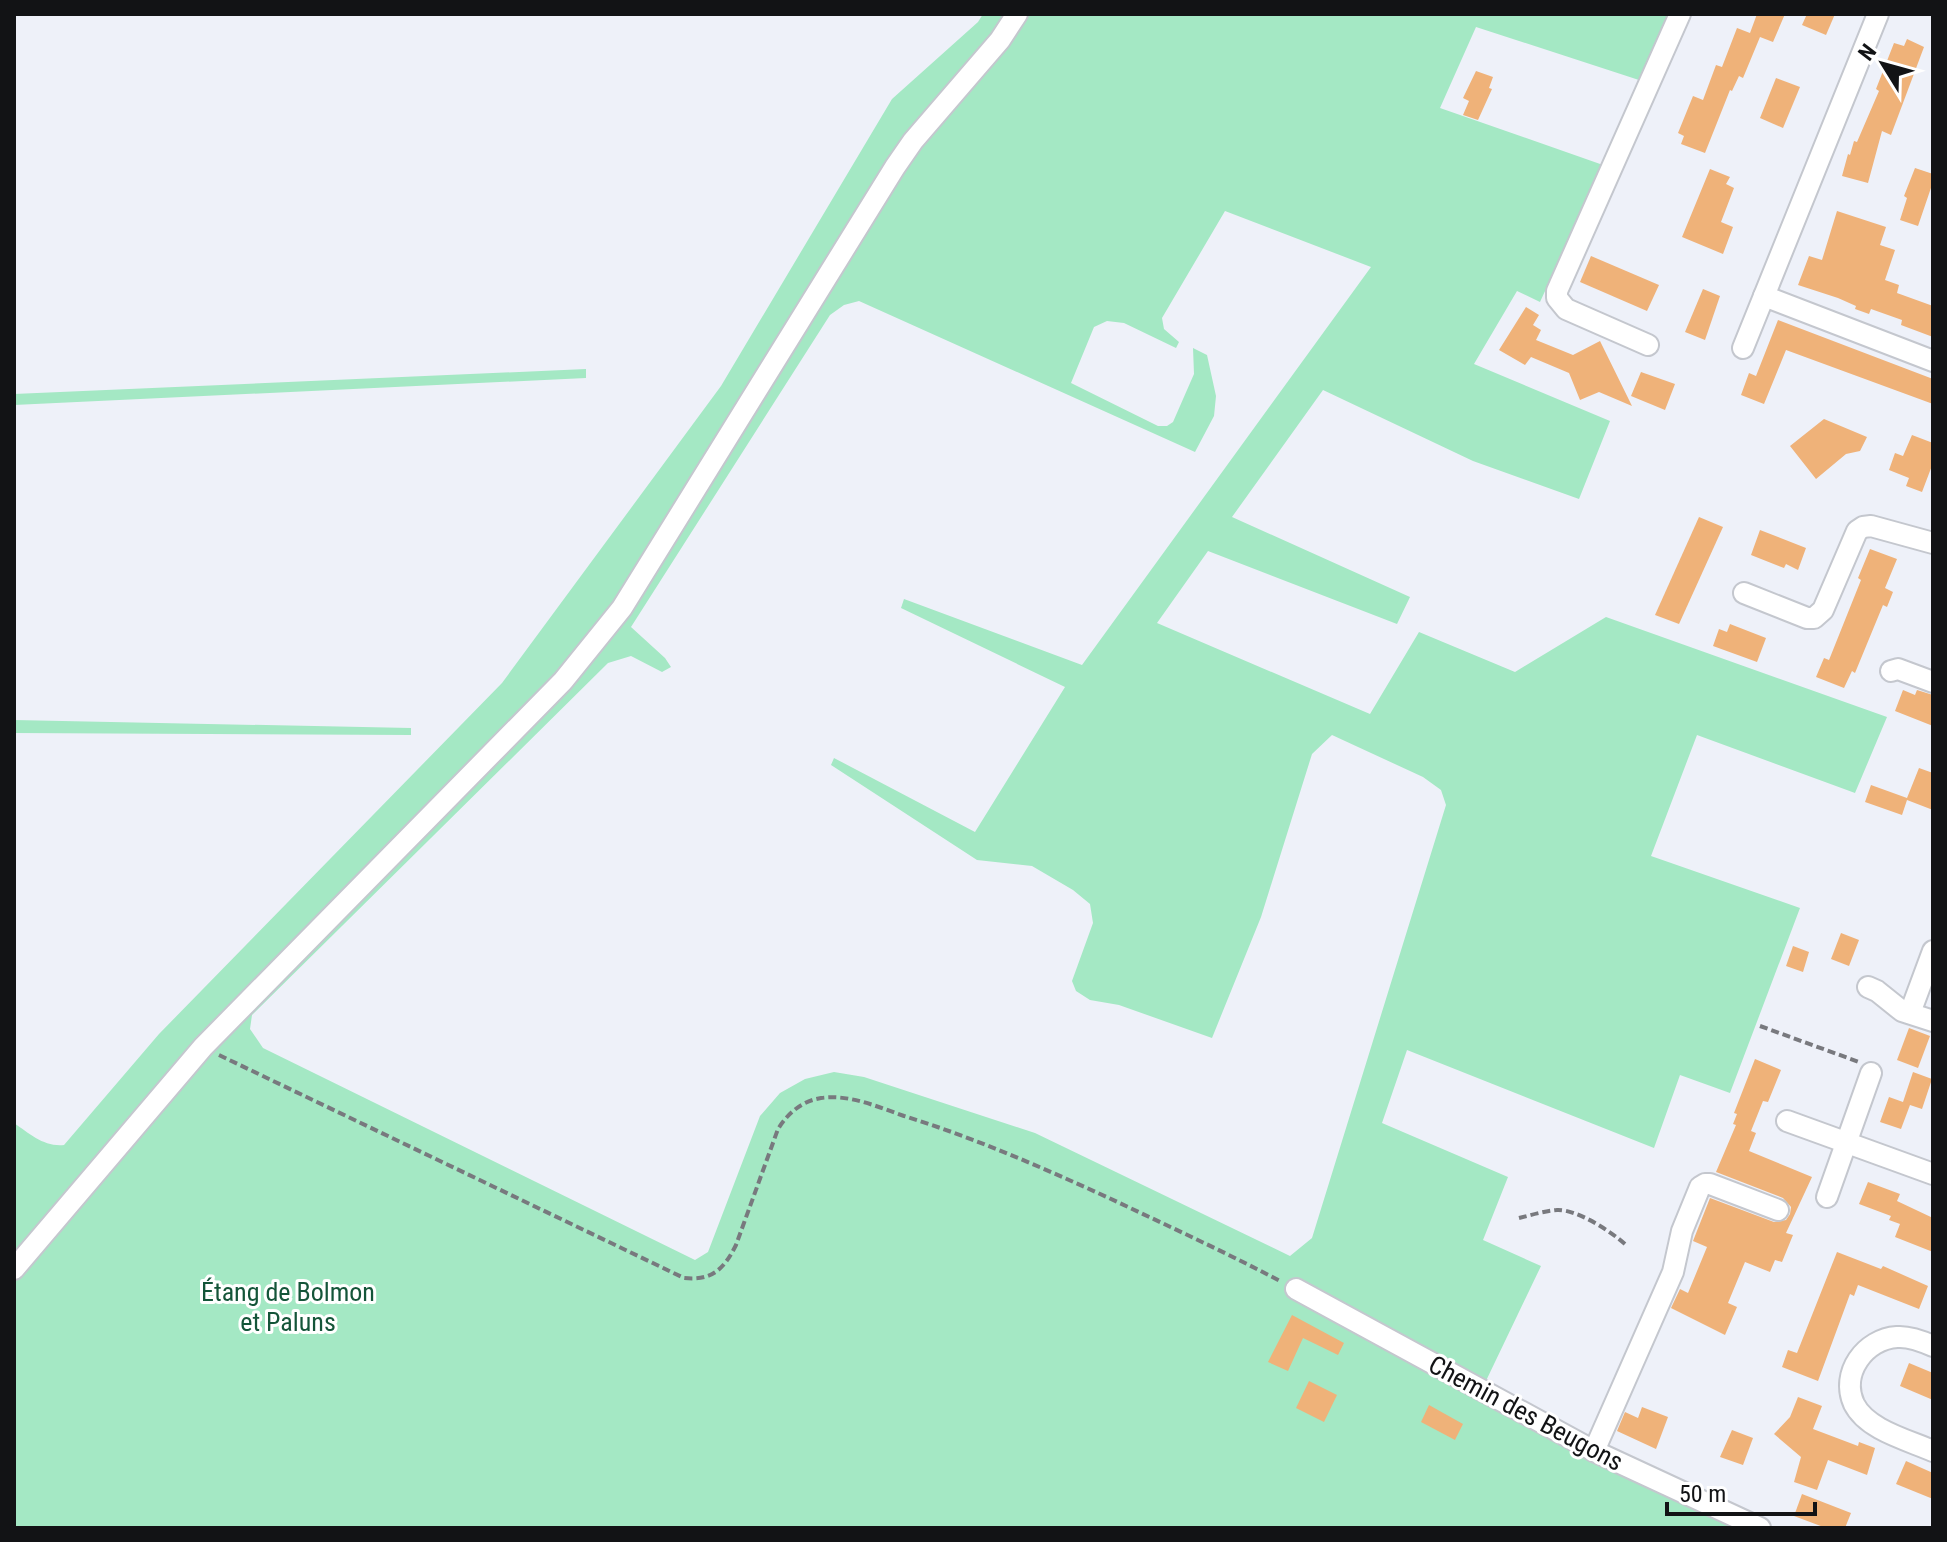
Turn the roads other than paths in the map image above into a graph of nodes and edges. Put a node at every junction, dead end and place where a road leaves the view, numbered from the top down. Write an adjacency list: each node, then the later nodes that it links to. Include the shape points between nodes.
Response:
1 (1017, 14): 22 (street, via 895,167 603,634 203,1047)
2 (1680, 14): 5 (street, via 1557,291 1566,309)
3 (1878, 14): 4 (street)
4 (1764, 296): 6 (street); 7 (street)
5 (1648, 345)
6 (1743, 348)
7 (1933, 361)
8 (1933, 543): 9 (street, via 1863,527 1823,610 1814,618)
9 (1744, 593)
10 (1895, 667): 11 (street)
11 (1933, 682)
12 (1933, 951): 14 (street)
13 (1868, 987): 14 (street)
14 (1910, 1013): 15 (street)
15 (1933, 1021)
16 (1871, 1073): 18 (street)
17 (1787, 1121): 18 (street)
18 (1847, 1143): 19 (street); 20 (street)
19 (1933, 1174)
20 (1827, 1197)
21 (1778, 1210): 25 (street, via 1710,1184 1700,1187 1673,1272)
22 (14, 1269)
23 (1296, 1289): 25 (street, Chemin des Beugons)
24 (1933, 1346): 26 (street, via 1886,1338 1861,1355 1849,1379 1855,1404 1868,1419)
25 (1594, 1451): 27 (street, Chemin des Beugons)
26 (1933, 1451)
27 (1760, 1528)

